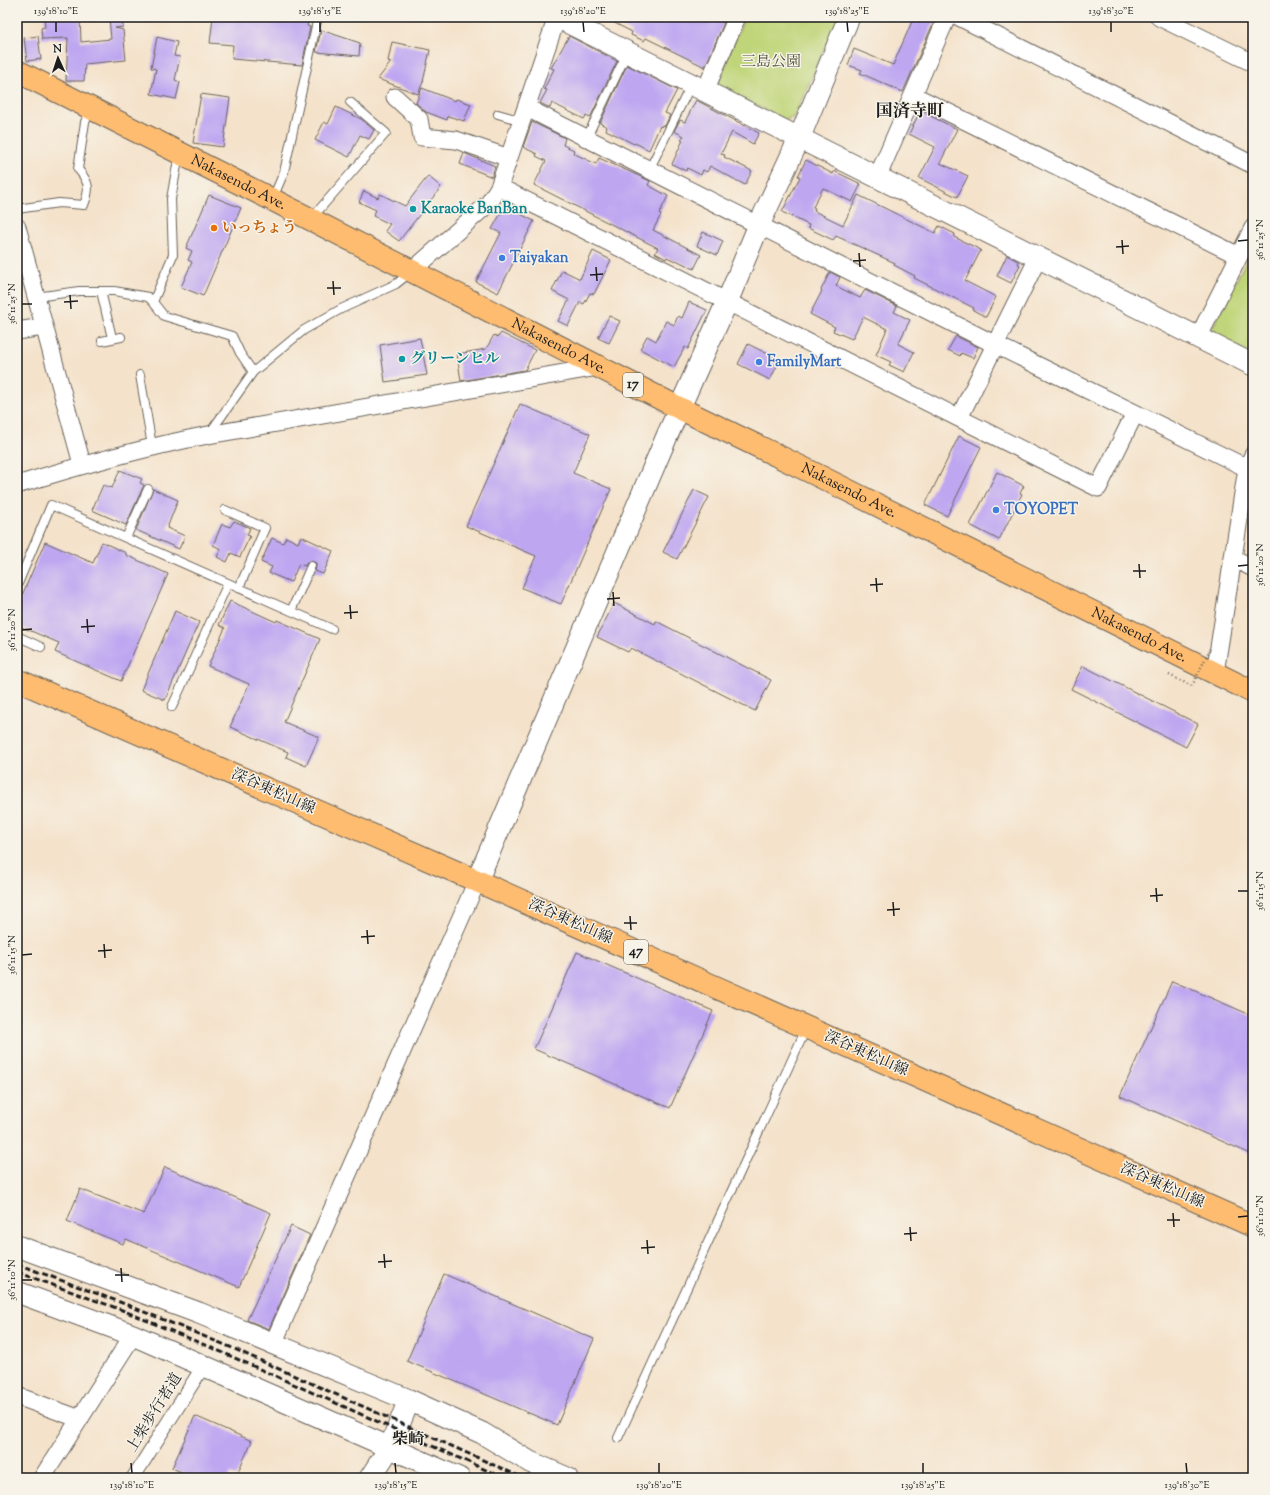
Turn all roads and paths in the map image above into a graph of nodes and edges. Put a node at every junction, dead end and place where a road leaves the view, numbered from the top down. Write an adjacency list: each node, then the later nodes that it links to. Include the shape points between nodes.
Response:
1 (318, 17): 26 (lane, via 284,172)
2 (557, 17): 8 (street); 17 (street)
3 (848, 17): 19 (street)
4 (947, 17): 12 (street)
5 (959, 17): 22 (street)
6 (1159, 17): 9 (street)
7 (733, 18): 11 (street)
8 (627, 53): 11 (street); 18 (lane)
9 (1253, 63)
10 (17, 71): 15 (main road, Nakasendo Ave. / 17)
11 (698, 88): 19 (street); 23 (lane)
12 (913, 95): 24 (street); 32 (street)
13 (395, 97): 21 (street, via 419,118 422,137 456,140)
14 (350, 102): 28 (lane, via 386,133)
15 (91, 109): 20 (main road, Nakasendo Ave. / 17); 27 (lane, via 85,122 78,169 86,178 88,193 84,205 59,204)
16 (498, 114): 17 (lane)
17 (524, 115): 18 (street); 21 (street)
18 (586, 139): 23 (street)
19 (798, 139): 24 (street); 29 (street)
20 (179, 154): 26 (main road, Nakasendo Ave. / 17); 37 (lane, via 171,199 173,255)
21 (509, 158): 25 (street)
22 (1253, 165)
23 (649, 170): 29 (street)
24 (878, 178): 33 (street)
25 (499, 187): 34 (street, via 489,203); 38 (street)
26 (273, 200): 28 (main road, Nakasendo Ave. / 17)
27 (17, 209)
28 (311, 220): 34 (main road, Nakasendo Ave. / 17)
29 (759, 225): 38 (street); 45 (street)
30 (17, 227): 36 (street)
31 (1251, 235): 32 (street)
32 (1239, 256): 43 (street)
33 (1038, 258): 43 (street); 45 (street)
34 (412, 271): 47 (main road, Nakasendo Ave. / 17); 48 (lane, via 396,284 341,309 304,330)
35 (101, 291): 36 (lane, via 79,291); 37 (lane, via 114,290 148,297); 42 (lane)
36 (36, 297): 39 (street)
37 (153, 302): 48 (lane, via 164,316 232,336)
38 (727, 302): 50 (street); 52 (street)
39 (43, 326): 40 (street); 55 (street)
40 (17, 331)
41 (121, 336): 42 (lane)
42 (112, 338): 44 (lane)
43 (1198, 338): 46 (street)
44 (102, 341)
45 (996, 344): 51 (street); 52 (street)
46 (1253, 365)
47 (598, 367): 50 (main road, Nakasendo Ave. / 17); 53 (street)
48 (252, 372): 53 (lane)
49 (140, 375): 54 (lane)
50 (679, 408): 72 (main road, Nakasendo Ave. / 17); 77 (street)
51 (1135, 413): 52 (street, via 1098,488); 56 (street)
52 (959, 418)
53 (208, 435): 54 (street)
54 (152, 446): 55 (street)
55 (82, 464): 57 (street)
56 (1251, 465): 61 (street)
57 (17, 485)
58 (148, 489): 60 (lane)
59 (225, 510): 66 (lane, via 265,528)
60 (126, 538): 64 (lane); 65 (lane, via 51,505)
61 (1233, 558): 63 (street); 72 (street)
62 (311, 566): 67 (lane)
63 (1253, 568)
64 (228, 583): 66 (lane); 76 (lane)
65 (17, 586)
66 (239, 588): 67 (lane)
67 (292, 611): 68 (lane)
68 (332, 629)
69 (17, 636): 70 (lane)
70 (41, 647)
71 (1211, 647): 73 (path, bridge, via 1192,686)
72 (1215, 673): 75 (main road, Nakasendo Ave. / 17)
73 (1169, 675)
74 (17, 680): 77 (main road, 深谷東松山線 / 47)
75 (1253, 692)
76 (172, 707)
77 (477, 881): 78 (main road, 深谷東松山線 / 47); 83 (street)
78 (807, 1028): 79 (main road, 深谷東松山線 / 47); 88 (lane)
79 (1253, 1226)
80 (17, 1246): 83 (street, via 199,1313)
81 (17, 1292): 82 (street)
82 (133, 1335): 84 (street); 87 (street)
83 (273, 1344): 86 (street)
84 (204, 1365): 89 (street); 91 (street, 上柴歩行者道)
85 (17, 1396): 87 (street)
86 (409, 1400): 89 (street); 94 (street, via 482,1433 530,1462)
87 (80, 1419): 90 (street)
88 (618, 1438)
89 (390, 1447): 92 (street); 93 (street)
90 (42, 1478)
91 (133, 1478)
92 (370, 1478)
93 (459, 1478)
94 (567, 1478)

